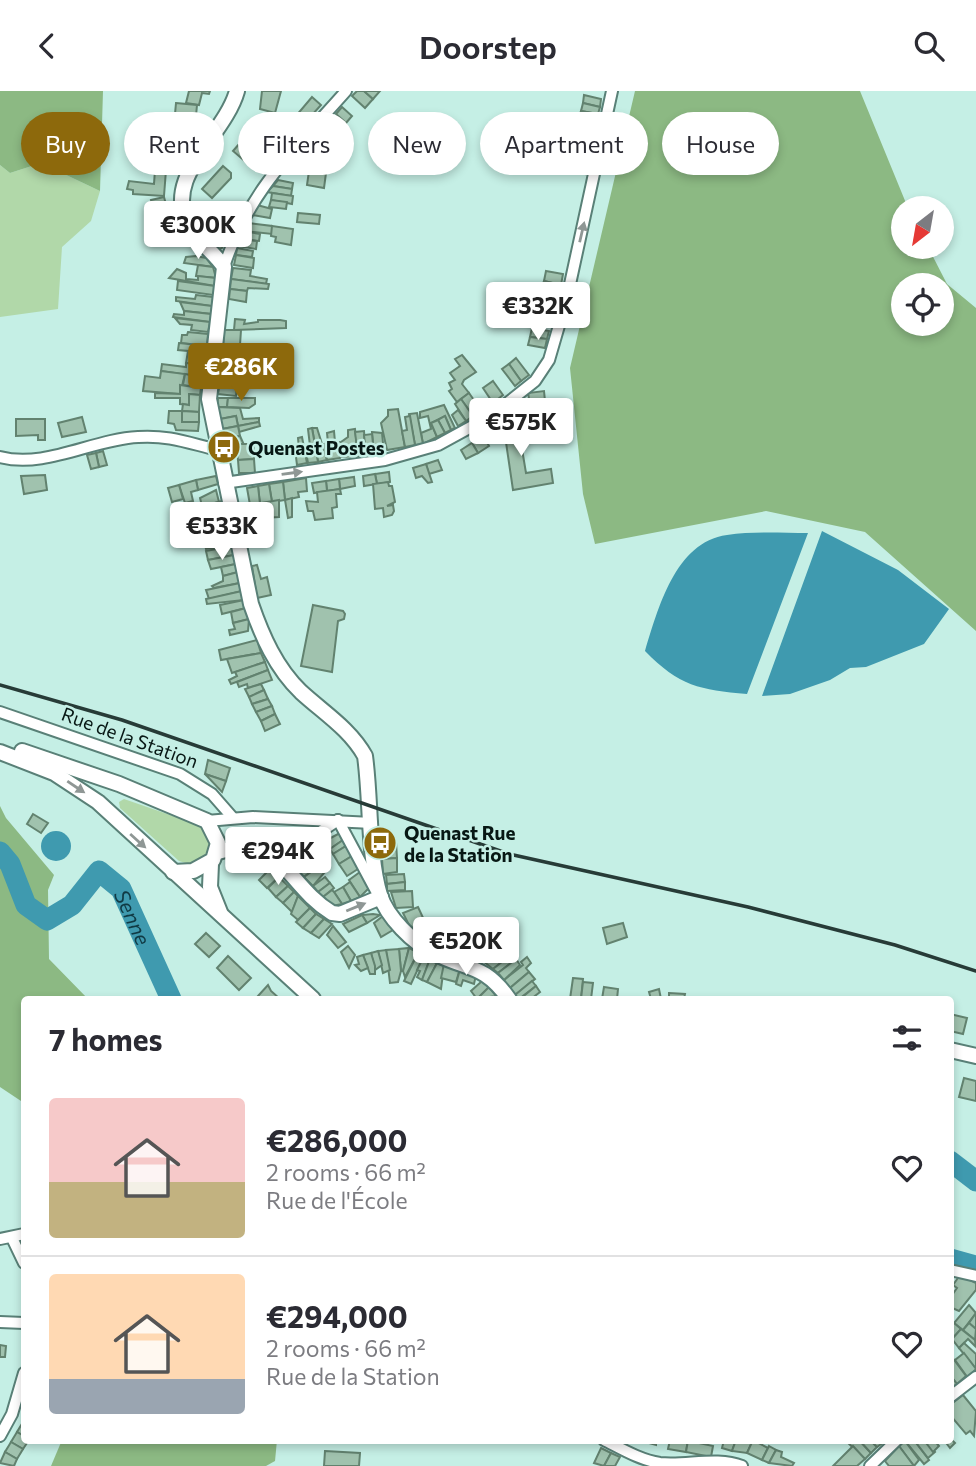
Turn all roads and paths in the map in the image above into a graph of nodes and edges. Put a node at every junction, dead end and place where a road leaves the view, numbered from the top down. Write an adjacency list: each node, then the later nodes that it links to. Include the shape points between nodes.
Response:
1 (237, 91): 4 (street, via 220,128 187,173 181,205 189,226)
2 (346, 91): 4 (street, via 254,198)
3 (612, 91): 7 (street, one-way to 3, via 385,460 438,445 491,417 535,381 549,361 567,298)
4 (224, 267): 5 (street, via 209,389)
5 (218, 450): 6 (street, via 181,438 137,437 26,459); 7 (street)
6 (0, 457)
7 (225, 483): 16 (street, via 259,628 285,674 356,739 365,756)
8 (0, 712): 13 (street, Rue de la Station, via 180,774 212,794)
9 (0, 745): 11 (street)
10 (0, 752): 12 (street, one-way to 12, via 54,773)
11 (131, 790): 12 (street, via 111,793); 15 (street)
12 (103, 810): 19 (street, one-way to 19)
13 (233, 818): 14 (street); 15 (street)
14 (338, 820): 16 (street); 18 (street); 20 (street)
15 (207, 821): 17 (street, via 216,834)
16 (372, 823): 20 (street)
17 (214, 858): 18 (street, via 253,846); 19 (street, via 193,871); 21 (street, via 210,887)
18 (277, 861): 20 (street, one-way to 20, via 332,913)
19 (173, 872): 21 (street)
20 (381, 897): 23 (street, via 419,943 433,953 480,969)
21 (222, 916): 22 (street)
22 (310, 996)
23 (506, 996)
24 (954, 1051): 25 (street)
25 (976, 1056)
26 (21, 1235): 27 (street)
27 (12, 1238): 28 (street); 29 (street)
28 (0, 1239)
29 (21, 1257)
30 (954, 1271): 31 (street)
31 (976, 1276)
32 (0, 1322): 33 (street)
33 (21, 1323)
34 (976, 1377): 36 (street)
35 (21, 1383): 37 (street)
36 (954, 1394)
37 (0, 1436)
38 (612, 1444): 40 (street, via 660,1463)
39 (893, 1444): 41 (street)
40 (742, 1466)
41 (870, 1466)

